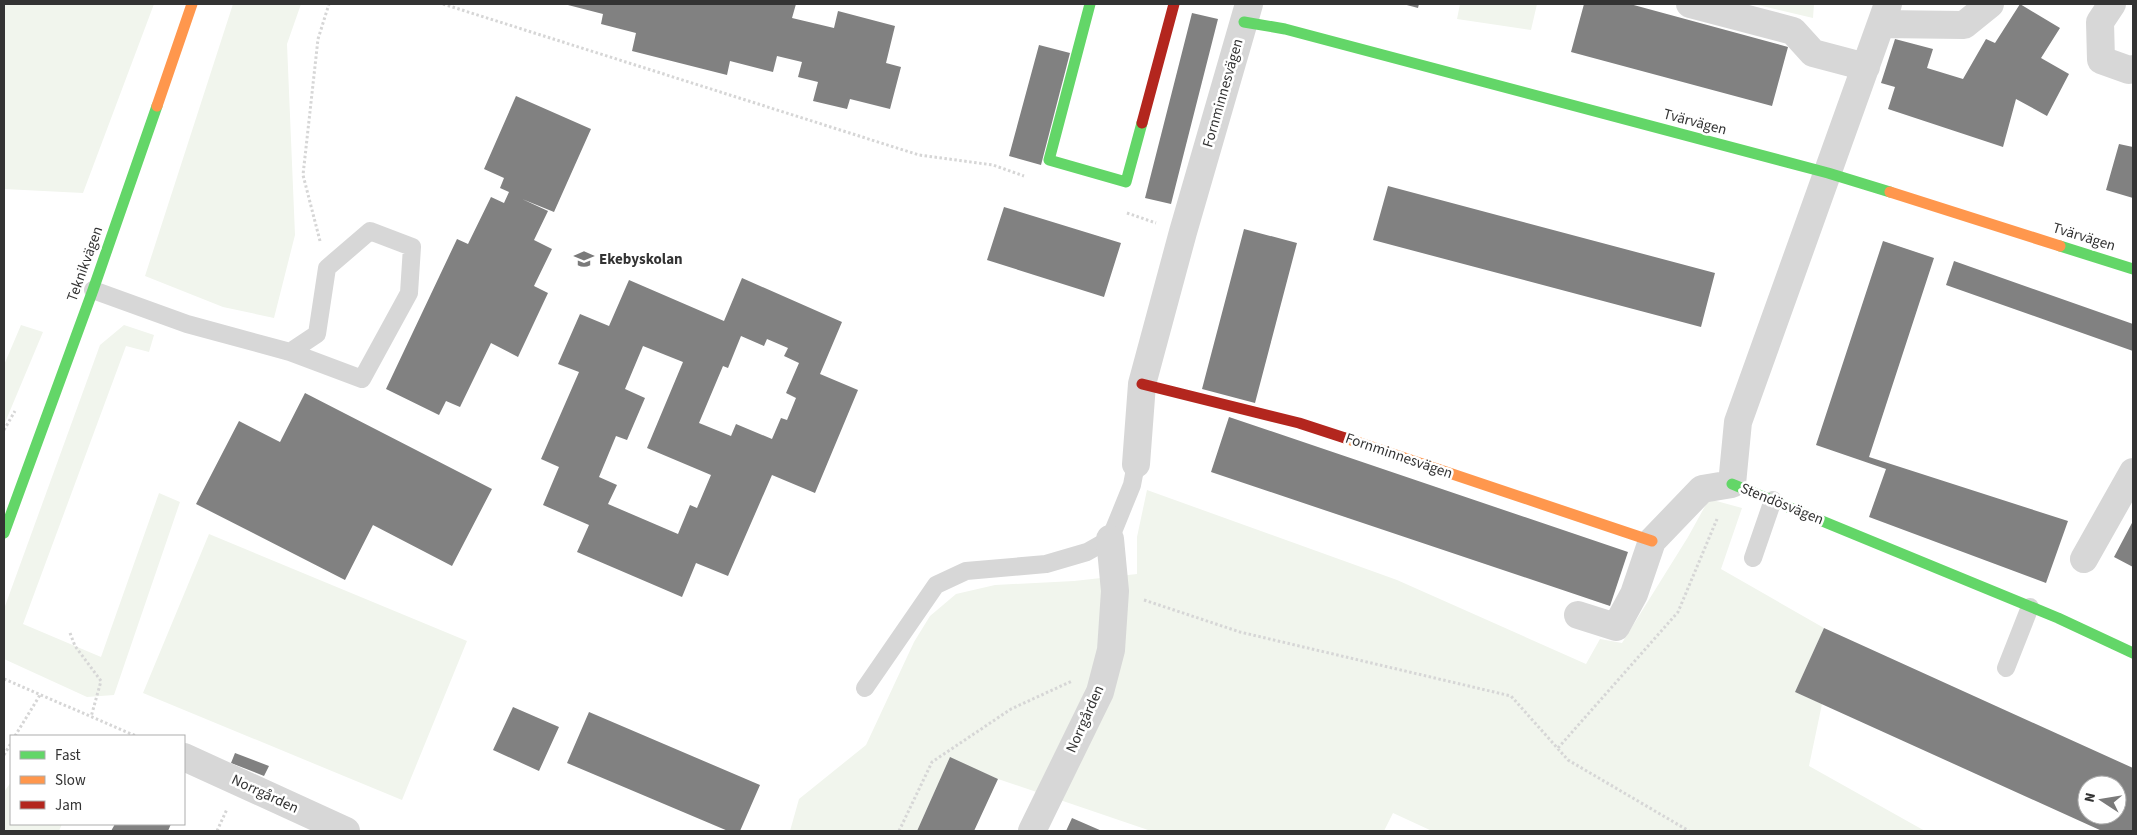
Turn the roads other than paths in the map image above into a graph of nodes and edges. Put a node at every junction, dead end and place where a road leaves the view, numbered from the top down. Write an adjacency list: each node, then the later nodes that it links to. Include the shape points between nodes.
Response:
1 (192, 4): 14 (street, Teknikvägen)
2 (1090, 4): 3 (street, via 1049,160 1126,182)
3 (1174, 4)
4 (1690, 4): 10 (street, via 1793,31 1813,53)
5 (1990, 4): 9 (street)
6 (2112, 4): 11 (street, via 2100,22 2101,60)
7 (1246, 13): 12 (street, Tvärvägen, via 1285,29); 16 (street, Fornminnesvägen, via 1182,232)
8 (1884, 14): 9 (street); 10 (street, Stendösvägen)
9 (1969, 15)
10 (1866, 67): 12 (street, Stendösvägen)
11 (2133, 69)
12 (1828, 173): 13 (street, Tvärvägen); 19 (street, Stendösvägen, via 1738,422)
13 (2133, 269)
14 (93, 290): 15 (lane, via 187,324); 21 (street, Teknikvägen)
15 (290, 352): 15 (lane, via 362,379 410,293 412,247 370,231 327,268 318,334)
16 (1142, 384): 17 (street, Fornminnesvägen); 23 (street, Fornminnesvägen, via 1299,423)
17 (1136, 464): 22 (lane, Fornminnesvägen, via 1132,485)
18 (2133, 472): 25 (street)
19 (1732, 484): 20 (street, Stendösvägen); 23 (street, via 1702,489)
20 (1773, 500): 24 (lane); 26 (street, Stendösvägen)
21 (4, 532)
22 (1110, 539): 30 (lane, via 1087,552 1046,564 966,571 936,585); 33 (street, Norrgården, via 1115,591 1111,650 1100,692)
23 (1652, 542): 27 (street, via 1634,594 1616,627)
24 (1753, 558)
25 (2084, 559)
26 (2030, 607): 28 (street, Stendösvägen); 29 (lane)
27 (1578, 614)
28 (2133, 653)
29 (2006, 668)
30 (865, 688)
31 (185, 757): 32 (street, Norrgården)
32 (346, 831)
33 (1032, 831)

